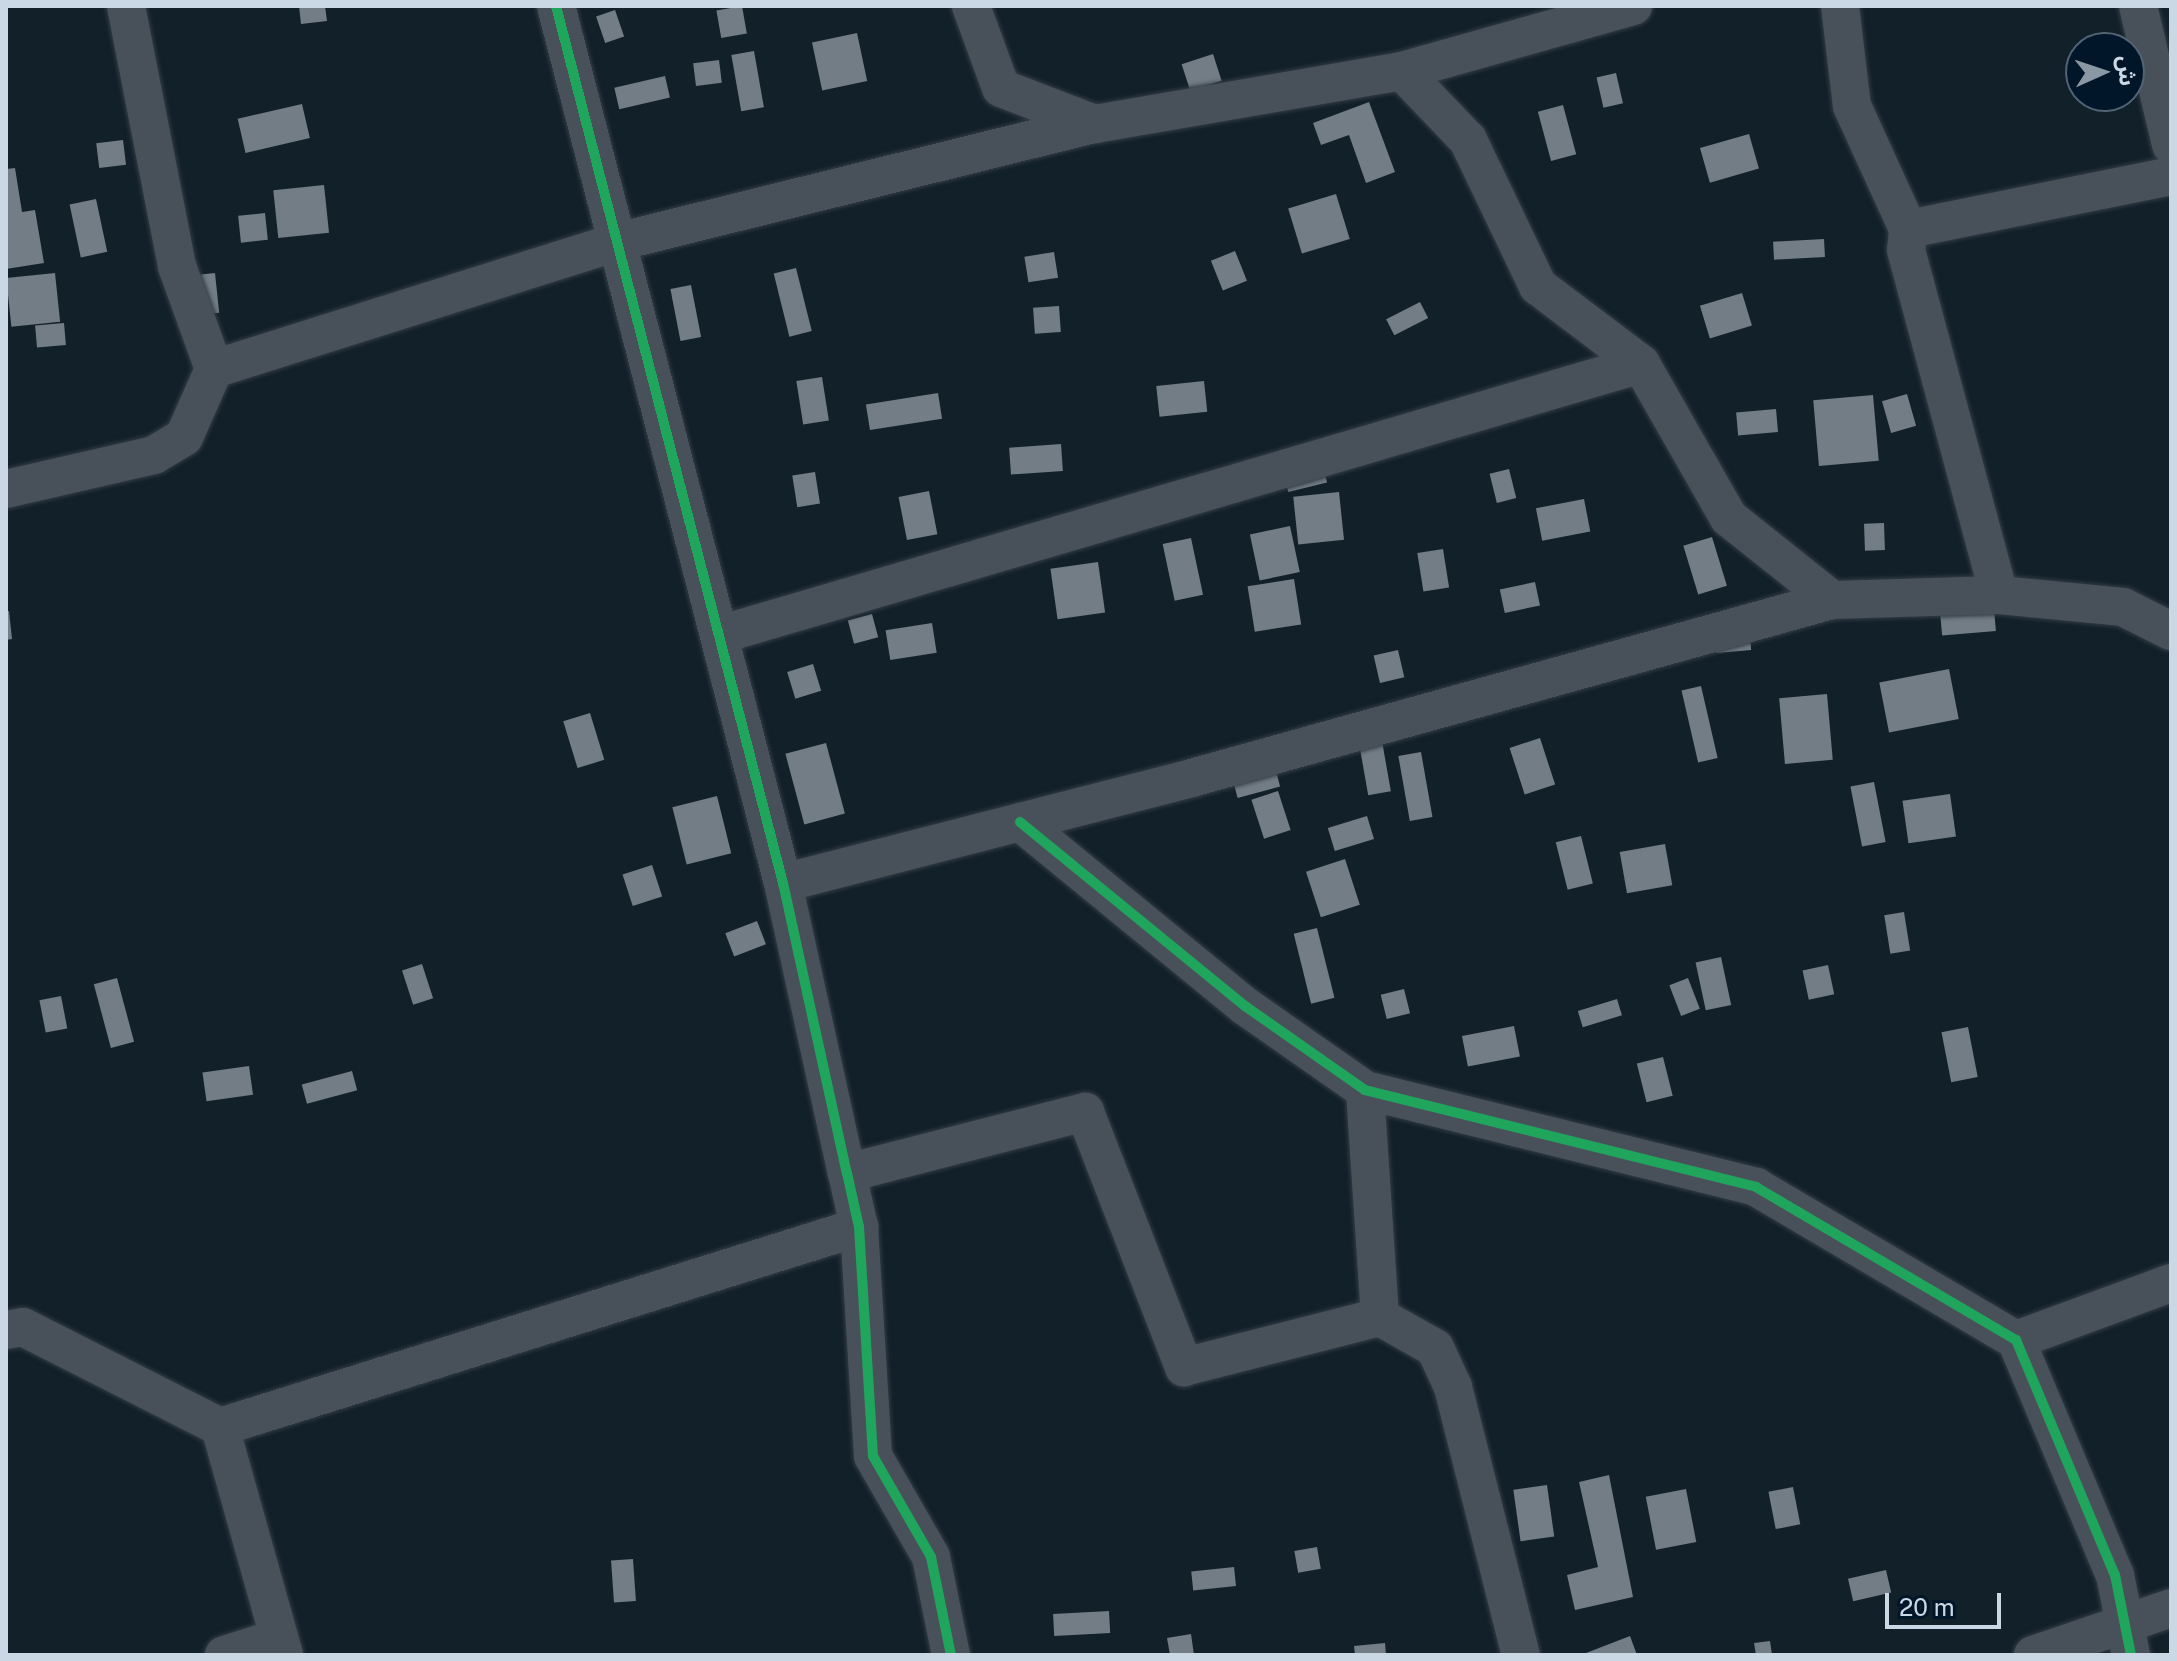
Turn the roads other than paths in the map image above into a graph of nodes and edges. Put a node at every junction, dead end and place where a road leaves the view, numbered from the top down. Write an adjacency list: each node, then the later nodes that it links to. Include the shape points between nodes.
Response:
1 (126, 6): 14 (street, via 177,266)
2 (556, 6): 12 (street)
3 (971, 6): 8 (street, via 1001,88)
4 (1633, 6): 7 (street)
5 (1840, 6): 11 (street, via 1852,106)
6 (2138, 6): 9 (street)
7 (1402, 71): 8 (street); 13 (street, via 1468,140 1538,286)
8 (1095, 124): 12 (street)
9 (2171, 145)
10 (2171, 175): 11 (street)
11 (1908, 229): 16 (street, via 1906,250)
12 (617, 242): 14 (street); 19 (street)
13 (1641, 364): 17 (street, via 1729,518); 19 (street)
14 (214, 369): 15 (street, via 184,437 154,455)
15 (6, 489)
16 (1999, 595): 17 (street); 18 (street, via 2123,607)
17 (1832, 600): 20 (street)
18 (2171, 631)
19 (719, 635): 21 (street)
20 (1020, 822): 21 (street); 22 (street, via 1245,1006)
21 (783, 883): 23 (street)
22 (1365, 1090): 26 (street); 28 (street, via 1756,1187)
23 (847, 1173): 24 (street); 26 (street, via 1085,1112 1184,1367)
24 (859, 1227): 29 (street); 33 (street, via 873,1456 931,1557)
25 (2171, 1283): 28 (street)
26 (1380, 1317): 35 (street, via 1435,1348 1453,1387)
27 (6, 1330): 29 (street, via 23,1327)
28 (2016, 1340): 31 (street, via 2115,1575)
29 (220, 1427): 32 (street)
30 (2171, 1608): 31 (street)
31 (2126, 1638): 36 (street)
32 (281, 1647): 34 (street)
33 (946, 1654)
34 (224, 1655)
35 (1521, 1655)
36 (2033, 1655)

